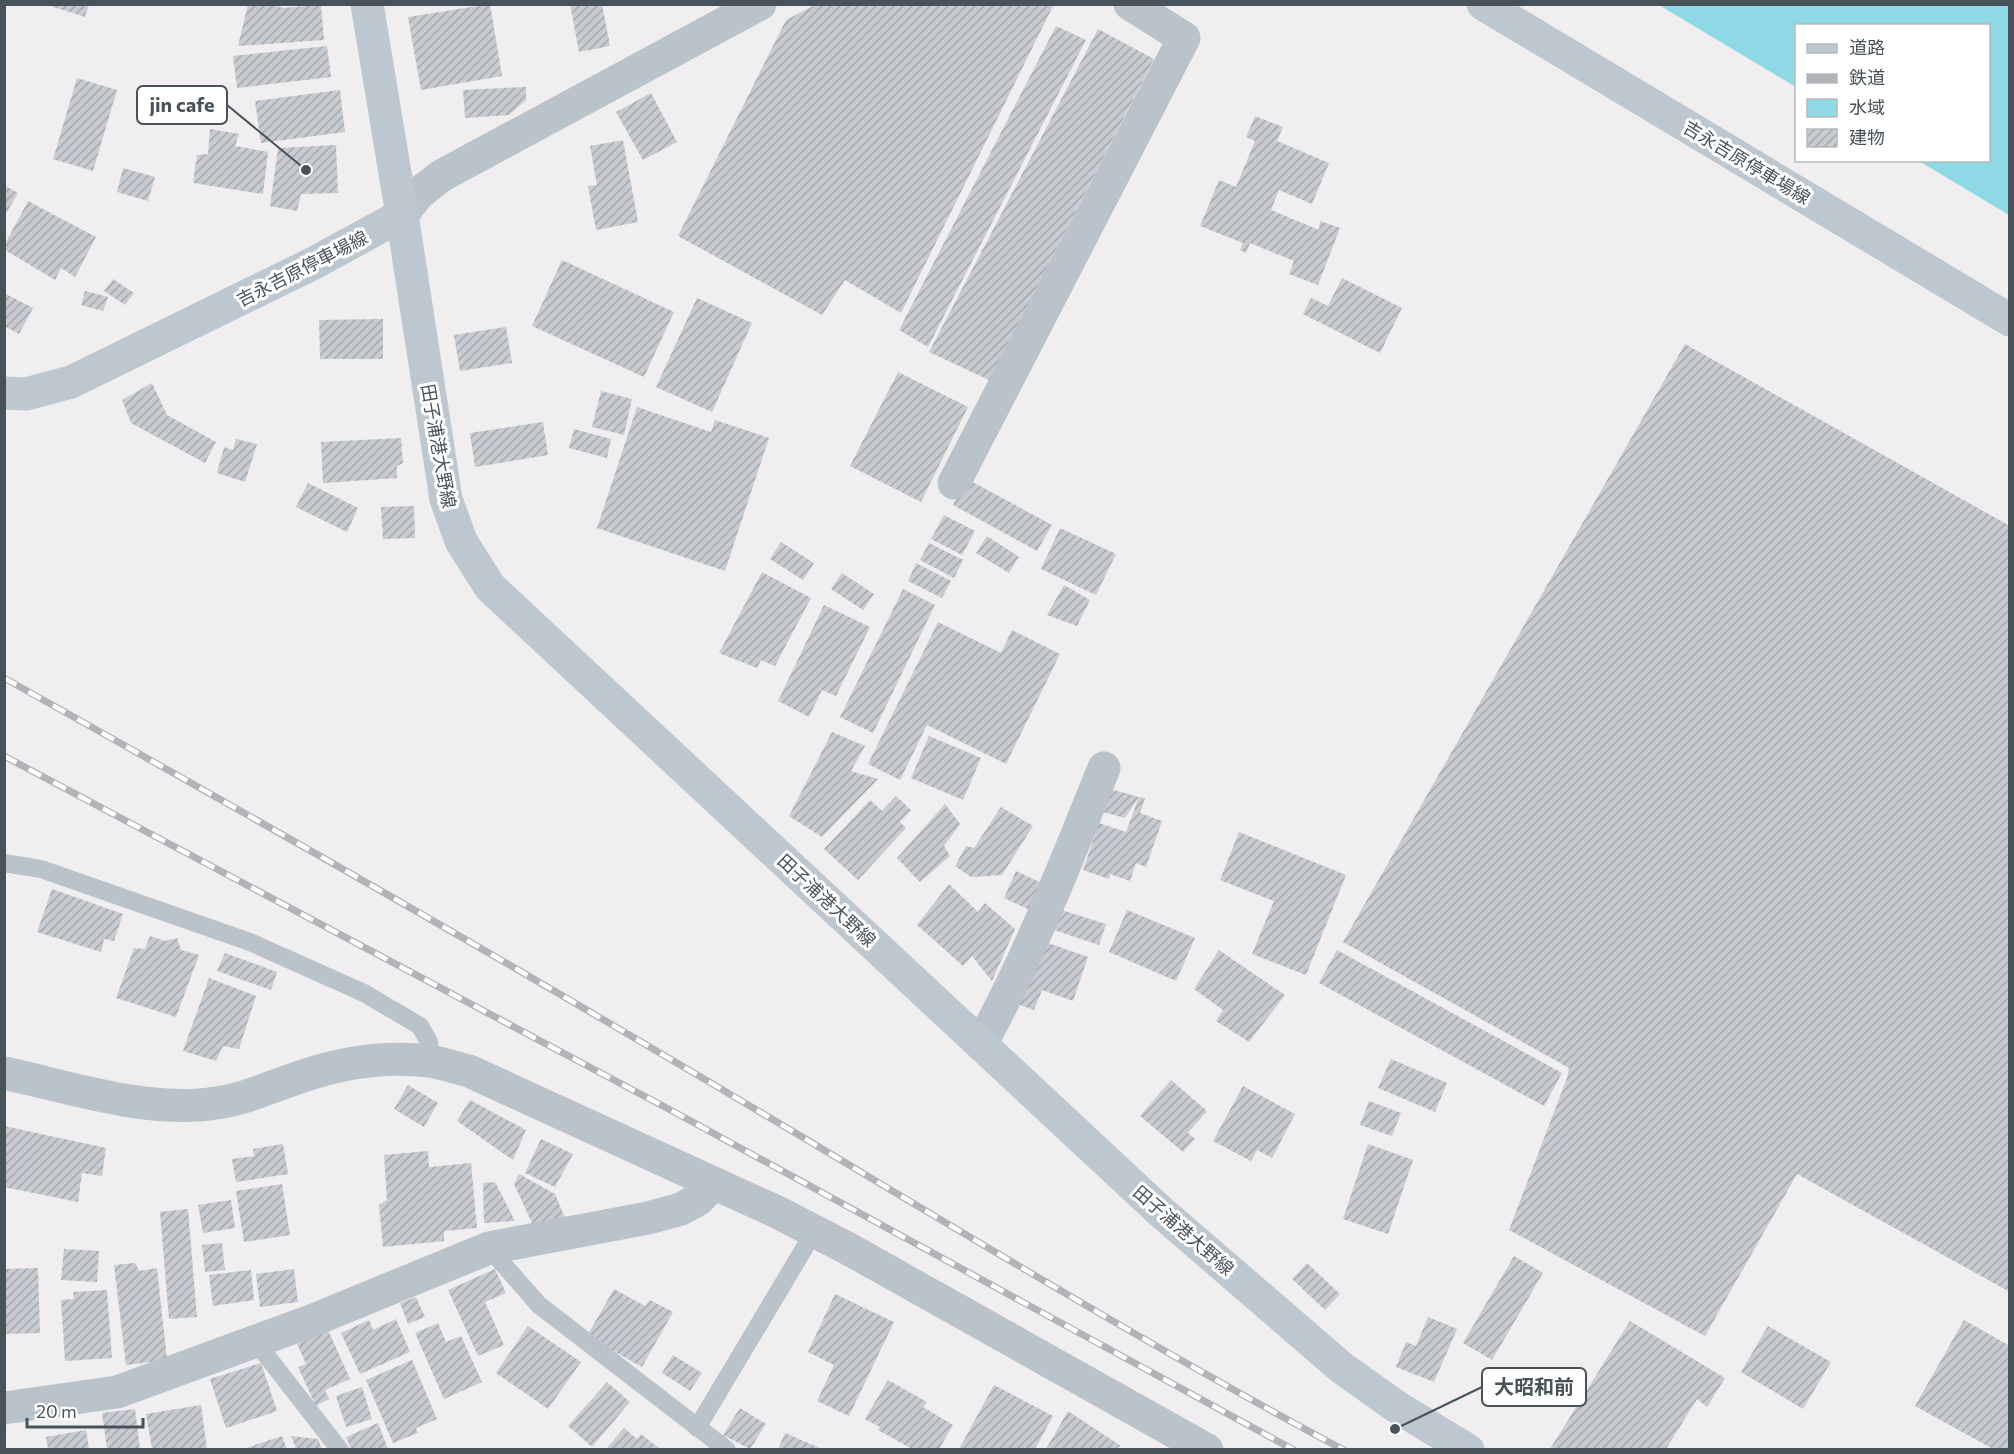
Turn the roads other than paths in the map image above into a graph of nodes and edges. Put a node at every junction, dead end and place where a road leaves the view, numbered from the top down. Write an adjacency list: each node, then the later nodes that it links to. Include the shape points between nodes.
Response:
1 (367, 4): 5 (main road)
2 (760, 4): 5 (street, via 441,176 418,194)
3 (1130, 4): 8 (street, via 1184,38)
4 (1483, 4): 6 (main road, 吉永吉原停車場線)
5 (402, 215): 7 (main road, 吉永吉原停車場線, via 312,264 71,382 26,394); 11 (main road, 田子浦港大野線, via 446,499 461,541 490,587)
6 (2010, 320)
7 (4, 393)
8 (954, 483)
9 (1104, 768): 11 (street, via 1042,921)
10 (4, 863): 12 (lane, via 42,868 250,942 363,993 420,1026 429,1042)
11 (981, 1044): 23 (main road, 田子浦港大野線, via 1160,1210 1342,1368 1397,1407)
12 (431, 1061): 13 (street, via 392,1059 355,1063 218,1103 199,1105 130,1100); 14 (street, via 469,1071)
13 (4, 1073)
14 (713, 1184): 15 (street); 16 (street, via 699,1199 681,1209)
15 (814, 1232): 19 (lane); 22 (street)
16 (489, 1248): 17 (street); 19 (lane, via 538,1305)
17 (255, 1341): 18 (street, via 117,1392); 20 (lane)
18 (4, 1408)
19 (697, 1428): 21 (lane)
20 (340, 1449)
21 (727, 1449)
22 (1207, 1449)
23 (1468, 1449)

